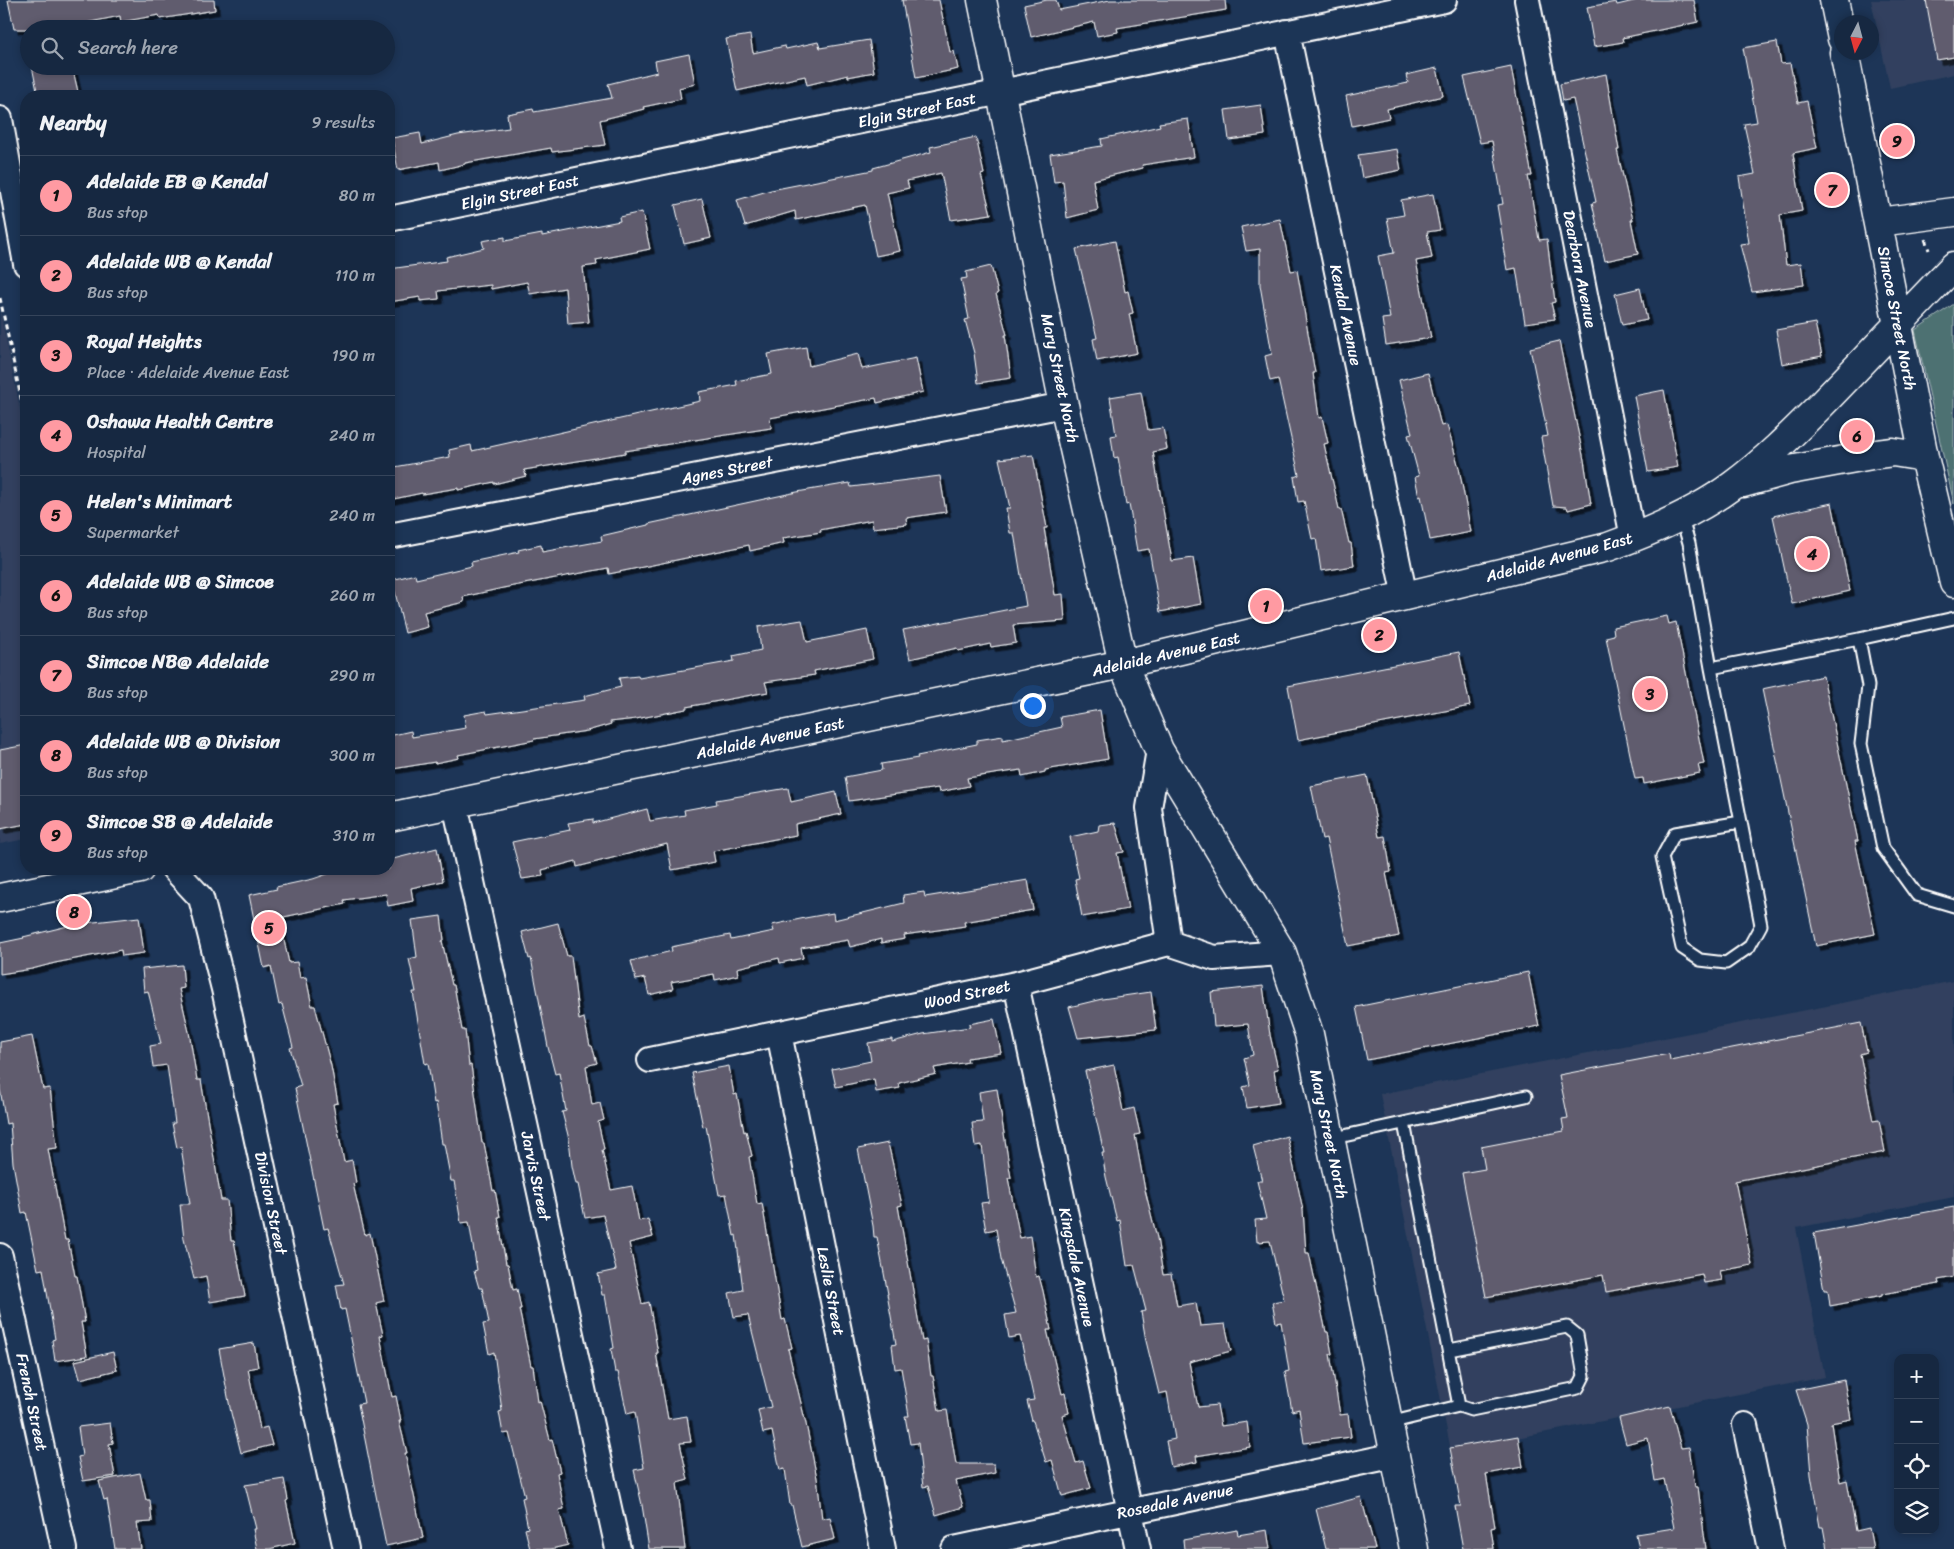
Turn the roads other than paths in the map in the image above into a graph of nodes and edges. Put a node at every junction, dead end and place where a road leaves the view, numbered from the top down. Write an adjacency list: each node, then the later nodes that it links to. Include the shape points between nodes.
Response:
1 (982, 0): 8 (main road, Mary Street North)
2 (1444, 0): 6 (street, Elgin Street East)
3 (1527, 0): 21 (street, Dearborn Avenue)
4 (1834, 0): 5 (main road)
5 (1837, 15)
6 (1287, 32): 8 (street, Elgin Street East); 23 (street, Kendal Avenue)
7 (1846, 60): 12 (main road, Simcoe Street North)
8 (1002, 92): 11 (street, Elgin Street East); 16 (main road, Mary Street North)
9 (0, 118): 13 (street)
10 (1954, 212): 12 (main road)
11 (395, 218)
12 (1879, 222): 15 (main road, Simcoe Street North)
13 (20, 230)
14 (1954, 266): 15 (main road, Adelaide Avenue East)
15 (1897, 324): 17 (main road, Simcoe Street North); 18 (main road, Adelaide Avenue East, via 1864,362 1771,455)
16 (1064, 405): 20 (street, Agnes Street); 26 (main road, Mary Street North)
17 (1924, 457): 18 (main road, via 1893,452 1877,454 1790,470); 22 (main road, Simcoe Street North)
18 (1732, 486): 19 (main road, Adelaide Avenue East)
19 (1681, 516): 21 (main road, Adelaide Avenue East); 27 (lane)
20 (395, 535)
21 (1633, 538): 23 (main road, Adelaide Avenue East)
22 (1954, 583)
23 (1405, 597): 26 (main road, Adelaide Avenue East)
24 (1954, 618): 25 (lane)
25 (1859, 639): 27 (lane); 35 (lane, via 1868,686 1861,744 1883,848 1917,895)
26 (1123, 664): 28 (main road, Mary Street North); 29 (main road, Adelaide Avenue East)
27 (1712, 668): 31 (lane)
28 (1159, 750): 36 (street, via 1149,808); 37 (main road, Mary Street North)
29 (455, 804): 30 (main road, Adelaide Avenue East); 53 (street, Jarvis Street)
30 (395, 817)
31 (1741, 822): 31 (lane, via 1761,925 1749,947 1726,963 1700,960 1682,948 1662,857 1675,833)
32 (111, 875): 34 (main road)
33 (180, 875): 52 (street, Division Street, via 201,898 224,989)
34 (0, 898)
35 (1954, 906)
36 (1169, 943): 37 (street, via 1214,958); 38 (street, Wood Street)
37 (1282, 953): 43 (main road, Mary Street North, via 1309,1034)
38 (1016, 984): 39 (street, Wood Street); 50 (street, Kingsdale Avenue)
39 (779, 1033): 40 (street, Wood Street); 54 (street, Leslie Street)
40 (650, 1060)
41 (1526, 1096): 42 (lane)
42 (1404, 1123): 43 (lane); 45 (lane)
43 (1330, 1138): 47 (main road, Mary Street North)
44 (0, 1256): 51 (street, French Street)
45 (1449, 1350): 46 (lane); 46 (lane, via 1567,1327 1577,1335 1584,1376 1578,1388 1471,1410)
46 (1459, 1406): 47 (lane)
47 (1389, 1423): 49 (main road, Mary Street North)
48 (1744, 1425): 58 (street)
49 (1396, 1455): 50 (street, Rosedale Avenue); 57 (main road, Mary Street North)
50 (1130, 1510): 55 (street, Rosedale Avenue); 56 (street, Kingsdale Avenue)
51 (64, 1549)
52 (346, 1549)
53 (618, 1549)
54 (883, 1549)
55 (954, 1549)
56 (1138, 1549)
57 (1414, 1549)
58 (1771, 1549)

